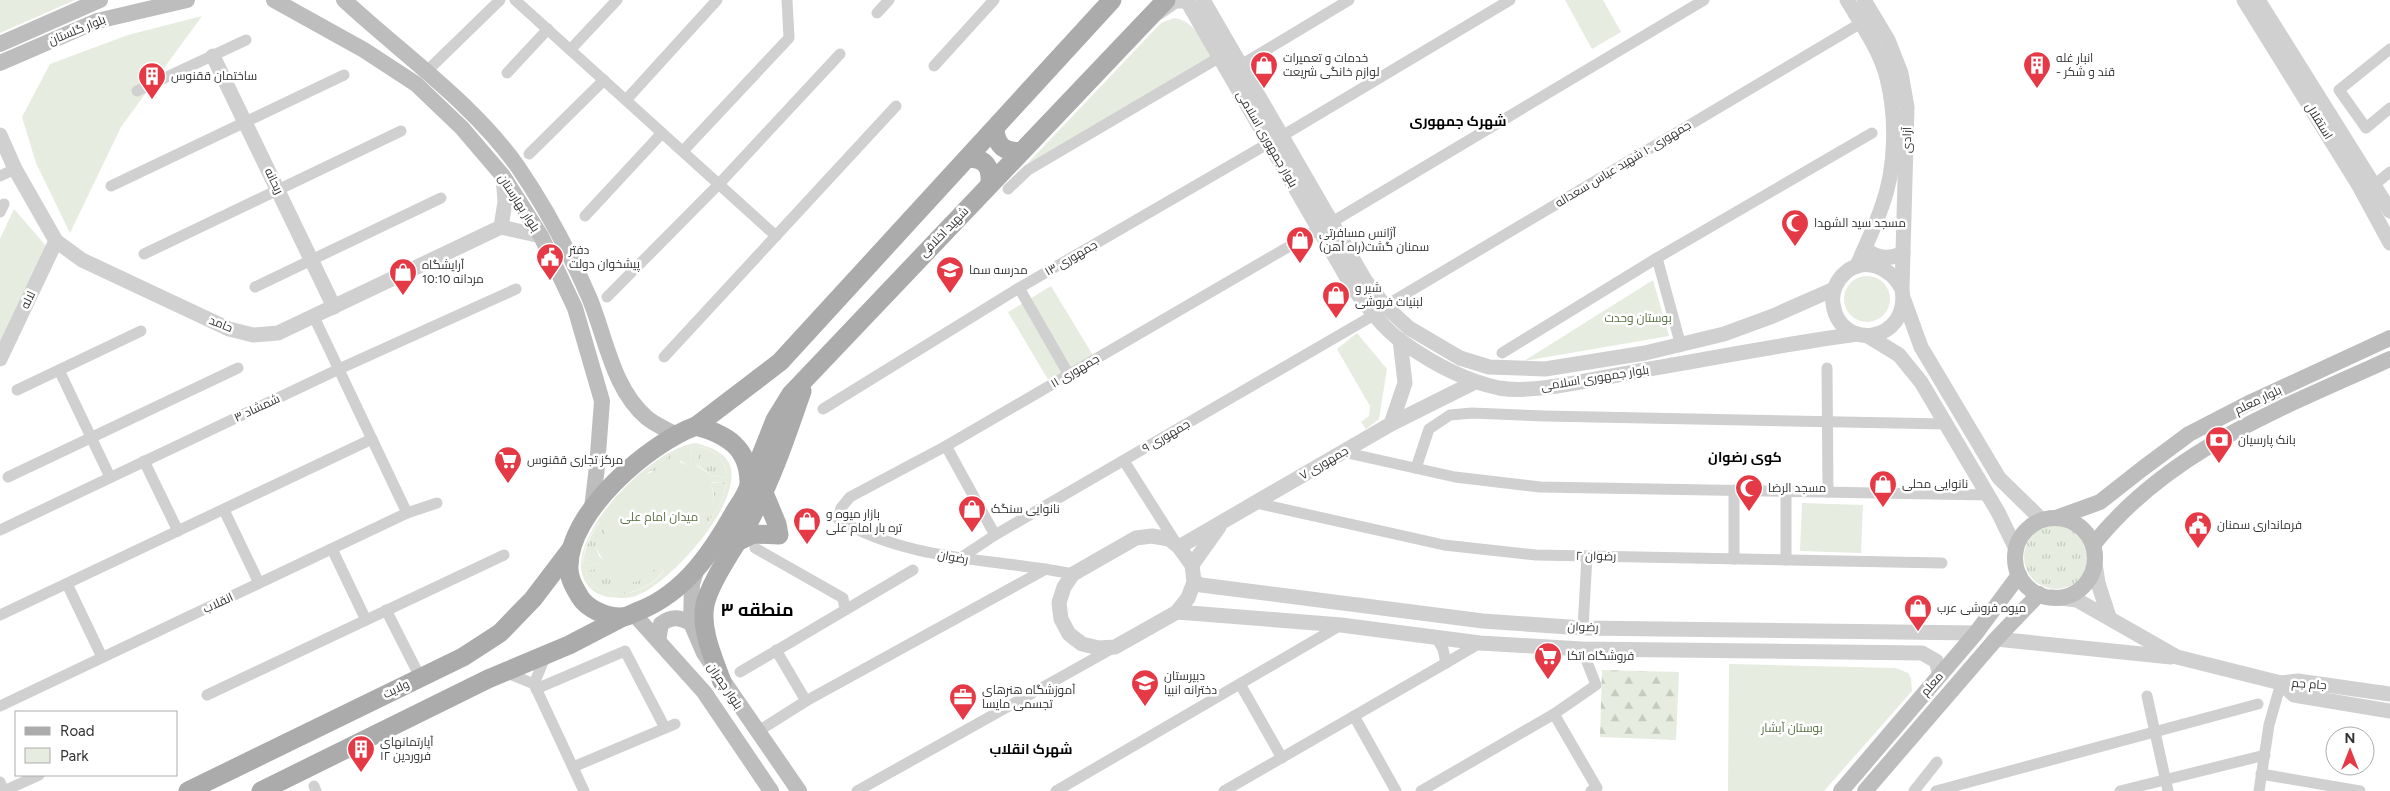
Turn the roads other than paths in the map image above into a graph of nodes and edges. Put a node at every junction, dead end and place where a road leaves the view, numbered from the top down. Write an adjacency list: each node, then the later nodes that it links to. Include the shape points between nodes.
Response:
1 (100, 0): 28 (main road, بلوار گلستان)
2 (186, 0): 31 (main road, بلوار گلستان, via 97,21)
3 (274, 0): 61 (main road, بلوار بهارستان, via 364,50 416,84 462,128)
4 (344, 0): 38 (main road, بلوار بهارستان)
5 (500, 0): 38 (street)
6 (515, 0): 26 (street)
7 (617, 0): 30 (street)
8 (717, 0): 44 (street)
9 (788, 0): 54 (street, via 789,38)
10 (889, 0): 23 (street)
11 (994, 0): 37 (street)
12 (1112, 0): 48 (main road)
13 (1166, 0): 24 (main road, شهید اخلاقی)
14 (1187, 0): 24 (street, بلوار جمهوری اسلامی, via 1175,1); 34 (street, بلوار جمهوری اسلامی)
15 (1203, 0): 36 (street, بلوار جمهوری اسلامی)
16 (1349, 0): 36 (street)
17 (1510, 0): 53 (street, جمهوری ۱۳)
18 (1704, 0): 70 (street, جمهوری ۱۱)
19 (1847, 0): 25 (street, آزادی)
20 (1864, 0): 77 (street, آزادی, via 1888,40 1901,73 1907,107)
21 (2244, 0): 76 (street, استقلال, via 2358,184)
22 (2258, 0): 65 (street, استقلال)
23 (877, 13)
24 (1147, 20): 55 (main road, شهید اخلاقی)
25 (1861, 22): 75 (street, آزادی, via 1887,77 1893,108 1892,163 1883,205); 89 (street, جمهوری ۱۰ شهید عباس سعداله)
26 (548, 29): 30 (street); 39 (street)
27 (246, 40): 33 (street)
28 (0, 44)
29 (2390, 49): 46 (street, via 2338,90 2366,128)
30 (570, 50): 42 (street)
31 (22, 53): 35 (main road, بلوار گلستان); 40 (street)
32 (840, 54): 62 (street)
33 (213, 56): 43 (street); 47 (street, ریحانه)
34 (1220, 58): 53 (street, بلوار جمهوری اسلامی); 64 (street)
35 (0, 62)
36 (1241, 65): 53 (street, بلوار جمهوری اسلامی)
37 (934, 66)
38 (427, 71): 114 (main road, بلوار بهارستان, via 517,166 556,227 589,298 612,364 628,396 648,418)
39 (507, 73)
40 (0, 74)
41 (344, 76): 47 (street)
42 (604, 80): 44 (street); 56 (street)
43 (137, 92)
44 (626, 100): 50 (street)
45 (896, 106): 73 (street)
46 (2390, 108)
47 (245, 123): 63 (street); 66 (street, ریحانه)
48 (995, 130): 55 (main road, via 1000,147); 57 (main road)
49 (401, 131): 66 (street)
50 (662, 133): 54 (street); 69 (street)
51 (1872, 133): 79 (street)
52 (0, 135): 58 (street, حامد)
53 (1276, 140): 70 (street, بلوار جمهوری اسلامی); 83 (street, جمهوری ۱۳)
54 (683, 152): 62 (street)
55 (1021, 152): 64 (main road, شهید اخلاقی)
56 (530, 154)
57 (969, 158): 64 (main road, via 981,159 988,164); 113 (main road, via 780,362)
58 (15, 169): 60 (street); 74 (street, حامد)
59 (2390, 172): 65 (street)
60 (0, 176)
61 (503, 176): 71 (street, via 505,202); 72 (main road, بلوار بهارستان)
62 (719, 184): 73 (street); 87 (street)
63 (111, 186)
64 (999, 186): 124 (main road, شهید اخلاقی, via 791,394 775,420)
65 (2373, 186): 68 (street, استقلال)
66 (278, 190): 78 (street); 80 (street, ریحانه)
67 (441, 198): 80 (street)
68 (2390, 211)
69 (585, 216)
70 (1326, 225): 89 (street, بلوار جمهوری اسلامی, via 1365,280); 106 (street, جمهوری ۱۱)
71 (501, 227): 72 (street); 88 (street, حامد)
72 (541, 236): 132 (main road, بلوار بهارستان, via 575,308 602,401)
73 (776, 236): 98 (street)
74 (56, 241): 90 (street, حامد, via 82,260 229,329 253,335 278,333); 99 (street, لاله)
75 (1867, 242): 77 (street, via 1873,255 1886,258); 81 (street, آزادی)
76 (2390, 243)
77 (1903, 253): 86 (street, آزادی)
78 (144, 254)
79 (1657, 258): 95 (street); 96 (street)
80 (311, 260): 82 (street); 88 (street, ریحانه)
81 (1856, 266): 85 (street, via 1843,275); 86 (street, via 1868,264 1889,271 1897,279)
82 (256, 287)
83 (1019, 288): 106 (street); 109 (street, جمهوری ۱۳)
84 (516, 289): 103 (street, شمشاد ۳)
85 (1834, 289): 92 (street, via 1832,300 1839,321 1847,329); 95 (street, بلوار جمهوری اسلامی, via 1773,316)
86 (1903, 294): 92 (street, via 1902,311 1893,325 1879,334); 136 (street, via 1921,347 1999,478)
87 (607, 297)
88 (334, 307): 90 (street, حامد)
89 (1379, 310): 94 (street, بلوار جمهوری اسلامی); 97 (street, بلوار جمهوری اسلامی, via 1460,358 1489,367 1545,370); 119 (street, جمهوری ۹)
90 (314, 317): 103 (street)
91 (141, 331): 105 (street)
92 (1863, 335): 104 (street, بلوار جمهوری اسلامی, via 1776,345); 112 (street, via 1899,355 1921,382)
93 (2390, 338): 130 (main road, بلوار معلم, via 2189,434)
94 (1400, 340): 107 (street, بلوار جمهوری اسلامی); 111 (street, via 1405,383)
95 (1681, 346): 97 (street, بلوار جمهوری اسلامی)
96 (1502, 353)
97 (1645, 353): 104 (street)
98 (664, 357)
99 (0, 359)
100 (2390, 359): 137 (main road, بلوار معلم, via 2199,450 2153,483)
101 (238, 368): 115 (street)
102 (1827, 368): 110 (street)
103 (339, 369): 116 (street); 120 (street, شمشاد ۳)
104 (1648, 369): 107 (street, بلوار جمهوری اسلامی, via 1548,388 1501,388)
105 (59, 370): 108 (street); 115 (street)
106 (1068, 375): 117 (street, جمهوری ۱۱)
107 (1475, 382): 111 (street, جمهوری ۷)
108 (17, 390)
109 (823, 408)
110 (1827, 422): 112 (street); 121 (street, via 1450,415 1429,429); 127 (street)
111 (1391, 424): 118 (street, جمهوری ۷)
112 (1946, 424): 128 (street)
113 (696, 426): 114 (main road); 124 (main road, via 723,435 738,447)
114 (676, 435): 132 (main road, via 632,466)
115 (91, 438): 122 (street); 123 (street)
116 (372, 440): 133 (street); 134 (street)
117 (946, 446): 135 (street, جمهوری ۱۱, via 850,497 841,508); 141 (street)
118 (1343, 452): 121 (street); 129 (street, جمهوری ۷)
119 (1124, 461): 141 (street, جمهوری ۹); 145 (street)
120 (144, 462): 123 (street, شمشاد ۳); 140 (street)
121 (1416, 468): 125 (street, via 1455,477 1540,486)
122 (8, 477)
123 (110, 478): 139 (street, شمشاد ۳)
124 (757, 488): 142 (main road); 142 (main road, via 777,524 779,535 753,534); 156 (main road)
125 (1734, 490): 126 (street); 151 (street)
126 (1786, 491): 127 (street); 152 (street)
127 (1828, 492): 128 (street)
128 (1988, 495): 147 (street)
129 (1256, 502): 138 (street, جمهوری ۷); 149 (street, رضوان ۲, via 1444,545 1536,555)
130 (2100, 502): 136 (main road, بلوار معلم); 137 (main road, via 2103,519)
131 (437, 503): 134 (street, انقلاب)
132 (592, 508): 144 (main road)
133 (224, 510): 140 (street); 162 (street)
134 (407, 513): 146 (street, انقلاب)
135 (838, 519): 150 (street, رضوان, via 906,548)
136 (2049, 519): 143 (main road, via 2068,520 2079,525); 147 (main road, via 2030,526)
137 (2112, 521): 143 (main road, بلوار معلم)
138 (1223, 522): 145 (street, جمهوری ۷); 155 (street)
139 (0, 530)
140 (178, 531): 163 (street)
141 (995, 535): 150 (street, جمهوری ۹)
142 (747, 544): 166 (street, via 843,598); 191 (main road, via 713,583 705,604 704,620)
143 (2093, 545): 154 (main road)
144 (573, 546): 169 (main road, via 568,565 572,584 582,601 598,612); 190 (main road, ولایت, via 533,599 500,633 463,657)
145 (1179, 547): 155 (street); 159 (street, via 1169,539 1136,538)
146 (332, 549): 162 (street, انقلاب); 171 (street)
147 (2016, 549): 160 (main road)
148 (504, 555): 165 (street)
149 (1587, 556): 151 (street, رضوان ۲); 174 (street)
150 (959, 559): 157 (street, رضوان)
151 (1734, 559): 152 (street, رضوان ۲)
152 (1786, 560): 153 (street, رضوان ۲)
153 (1942, 563)
154 (2095, 563): 164 (main road, via 2091,575 2075,592 2064,596); 170 (street)
155 (1192, 565): 161 (street)
156 (697, 568): 169 (main road, via 657,604); 172 (main road, بلوار چمران, via 692,584)
157 (1046, 569): 159 (street, رضوان); 198 (street)
158 (913, 570): 166 (street)
159 (1073, 574): 180 (street, via 1059,603 1061,620 1069,634 1082,644)
160 (2019, 575): 164 (main road); 175 (main road, معلم)
161 (1194, 582): 167 (street, via 1188,598); 174 (street, رضوان, via 1483,621)
162 (259, 583): 184 (street, انقلاب)
163 (67, 584): 168 (street); 184 (street)
164 (2045, 596): 170 (street, via 2077,600); 177 (main road, معلم)
165 (386, 610): 171 (street); 190 (street)
166 (845, 610): 182 (street)
167 (1177, 612): 173 (street, رضوان); 180 (street)
168 (0, 615)
169 (628, 615): 178 (main road, بلوار چمران); 183 (main road)
170 (2109, 617): 185 (street)
171 (366, 620): 196 (street)
172 (691, 623): 178 (main road, via 669,618 661,624); 191 (main road, بلوار چمران)
173 (1341, 625): 176 (street, رضوان); 193 (street)
174 (1582, 628): 175 (street, رضوان)
175 (1976, 633): 189 (main road, معلم)
176 (1436, 637): 179 (street, رضوان); 186 (street)
177 (1996, 639): 185 (street); 228 (main road, معلم)
178 (658, 640): 219 (main road, بلوار چمران, via 704,692)
179 (1480, 643): 181 (street, رضوان); 186 (street)
180 (1115, 647): 214 (street)
181 (1582, 649): 189 (street, رضوان, via 1922,653 1936,661); 202 (street, via 1596,685)
182 (776, 650): 188 (street); 198 (street)
183 (546, 654): 187 (main road); 194 (street)
184 (102, 657): 200 (street, انقلاب)
185 (2178, 657): 192 (street)
186 (1446, 663): 203 (street)
187 (505, 672): 194 (street); 217 (main road)
188 (740, 672)
189 (1940, 675): 227 (main road, معلم)
190 (420, 677): 216 (main road, ولایت)
191 (722, 682): 204 (main road, بلوار چمران)
192 (2281, 683): 195 (street, جام جم, via 2298,681); 201 (street, جام جم, via 2294,695); 206 (street, via 2269,725)
193 (1240, 684): 207 (street); 222 (street)
194 (535, 687): 209 (street); 209 (street, via 625,651 670,726)
195 (2390, 694)
196 (207, 695)
197 (2147, 696): 205 (street)
198 (806, 701): 204 (street)
199 (2258, 704): 205 (street)
200 (0, 706)
201 (2390, 711)
202 (1554, 714): 225 (street); 226 (street, via 1597,788)
203 (1354, 716): 207 (street); 224 (street)
204 (757, 732): 220 (main road, بلوار چمران)
205 (2156, 732): 213 (street); 230 (street)
206 (2265, 755): 210 (street); 213 (street)
207 (1282, 758): 223 (street)
208 (1937, 762): 229 (street)
209 (574, 767): 218 (street)
210 (2261, 774): 232 (street); 233 (street)
211 (37, 776): 215 (street)
212 (0, 782): 215 (street)
213 (2167, 785): 231 (street)
214 (875, 787): 221 (street)
215 (4, 791)
216 (188, 791)
217 (261, 791)
218 (584, 791)
219 (771, 791)
220 (800, 791)
221 (857, 791)
222 (1056, 791)
223 (1224, 791)
224 (1396, 791)
225 (1421, 791)
226 (1591, 791)
227 (1841, 791)
228 (1865, 791)
229 (1914, 791)
230 (1936, 791)
231 (2120, 791)
232 (2259, 791)
233 (2356, 791): 234 (street)
234 (2360, 791)

